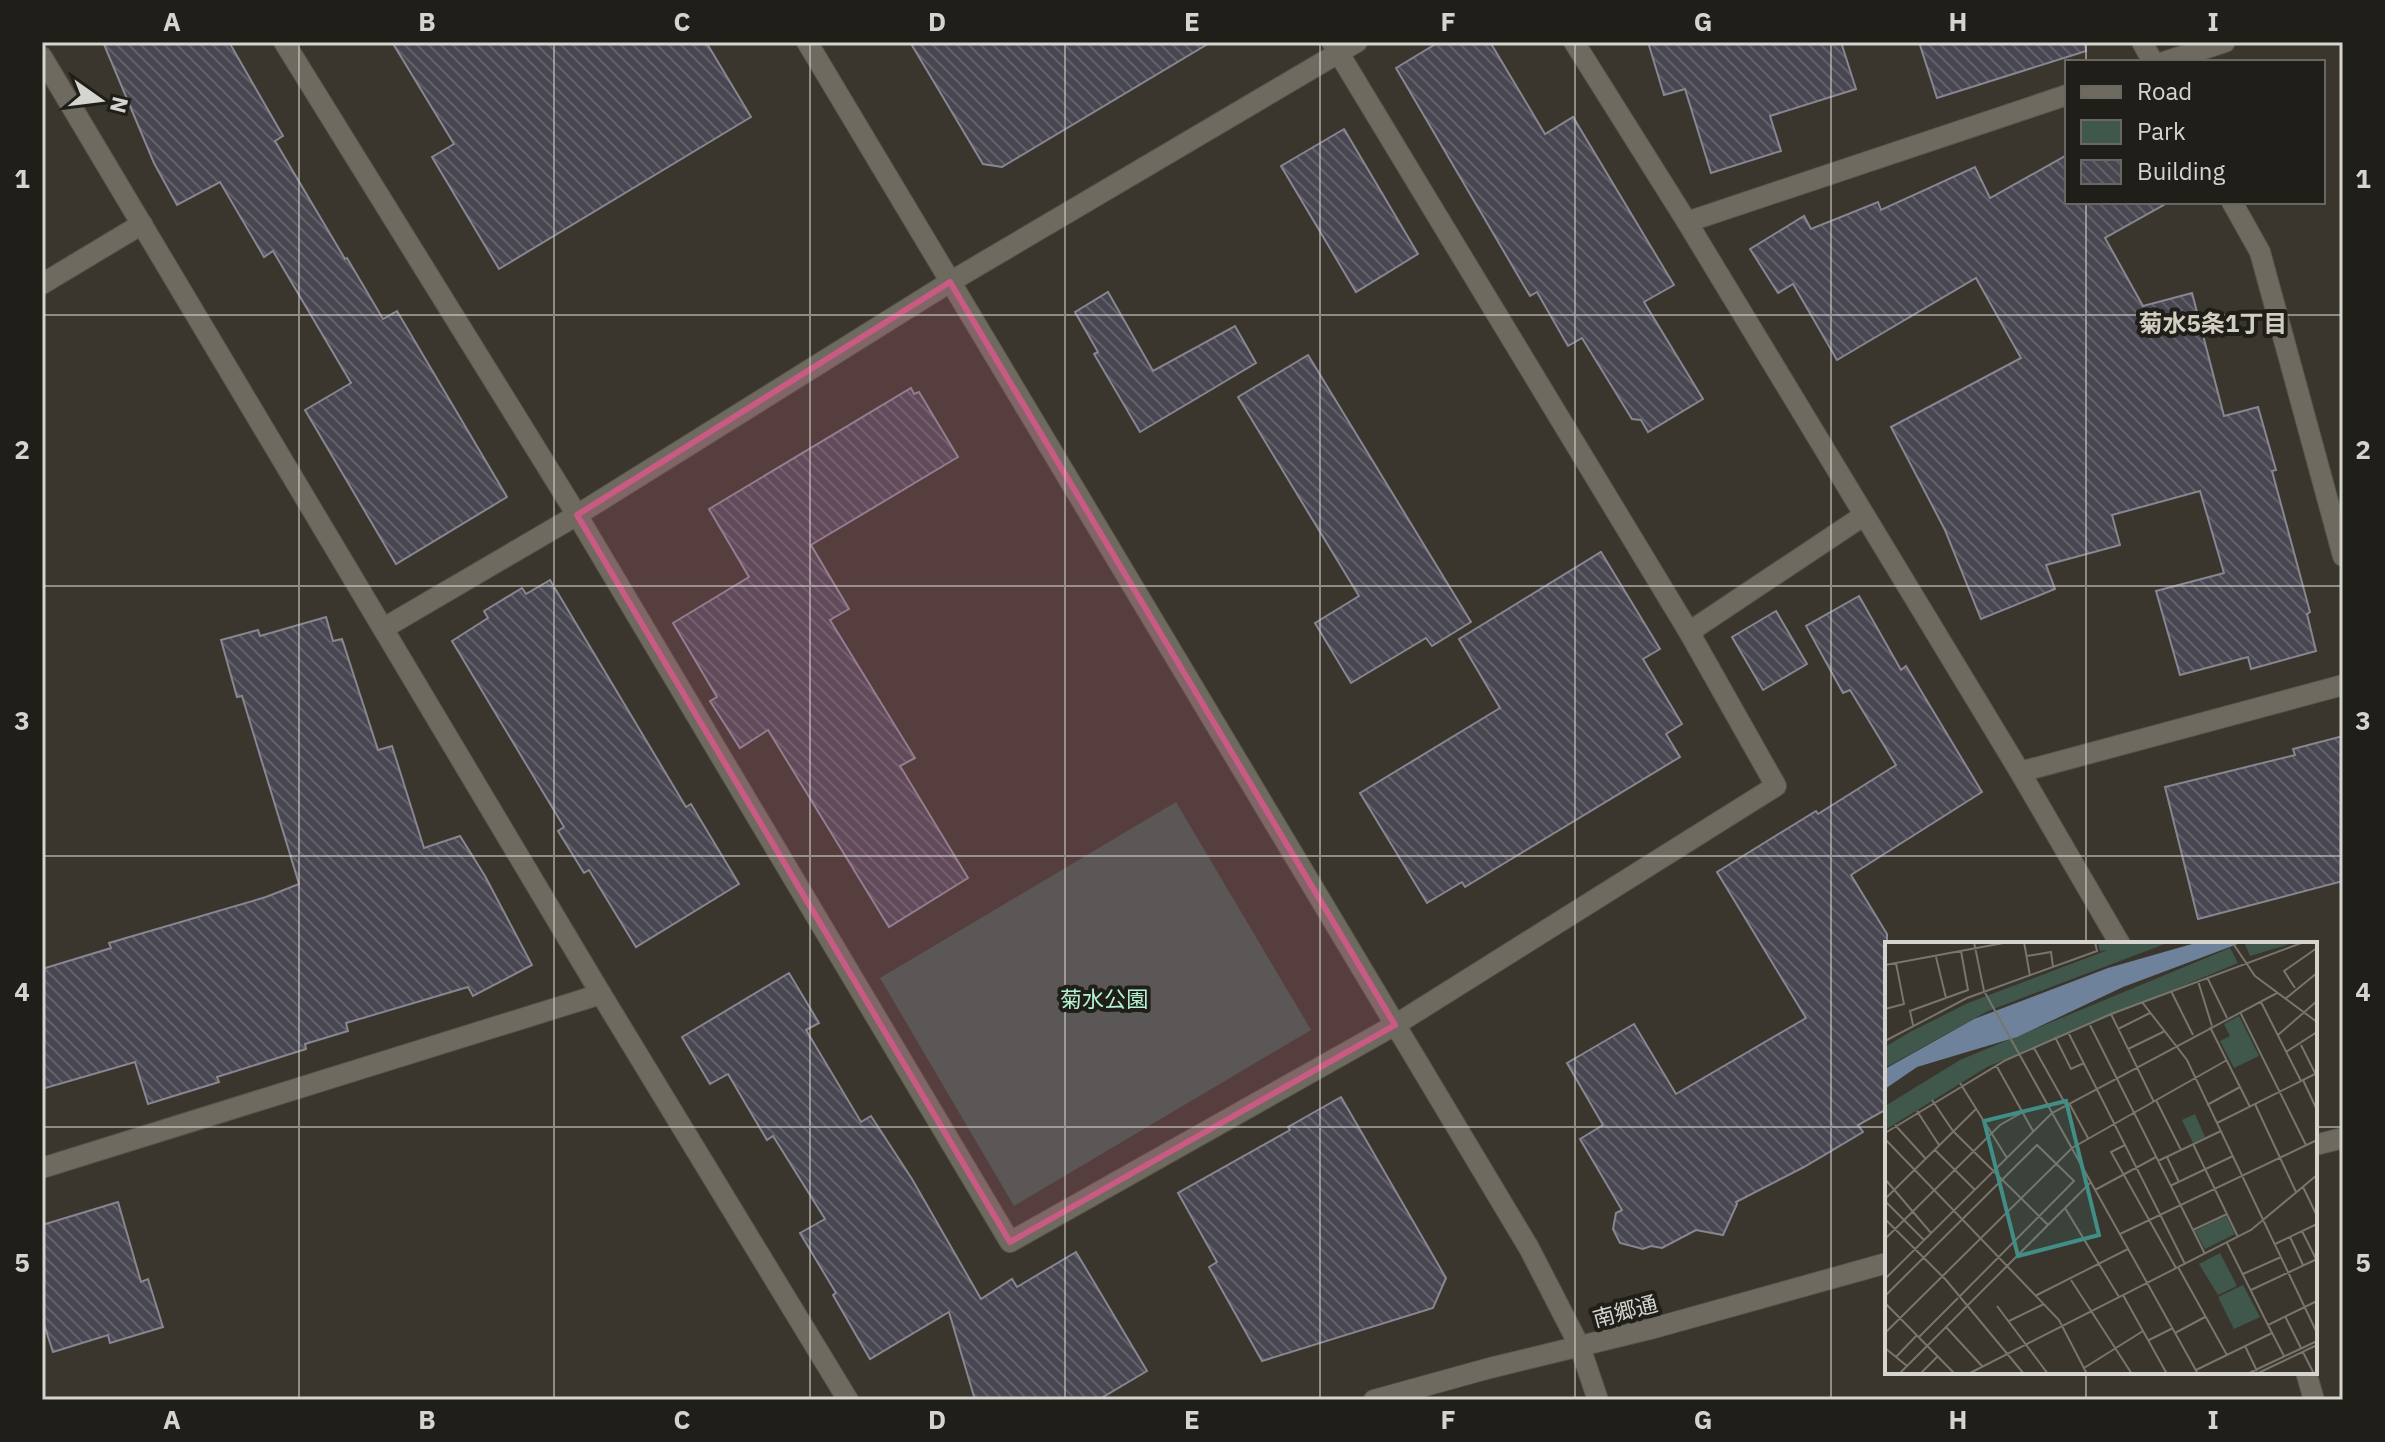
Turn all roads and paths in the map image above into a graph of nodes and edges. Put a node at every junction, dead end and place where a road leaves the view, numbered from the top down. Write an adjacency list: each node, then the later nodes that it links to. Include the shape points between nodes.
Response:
1 (284, 42): 17 (street)
2 (807, 42): 15 (street)
3 (1357, 42): 7 (street)
4 (1574, 42): 13 (street)
5 (2142, 42): 9 (street)
6 (2225, 42): 10 (street)
7 (1335, 48): 15 (street); 21 (street)
8 (42, 57): 14 (street)
9 (2152, 60)
10 (2170, 60)
11 (2065, 96): 13 (street)
12 (2233, 204): 19 (street, via 2260,252)
13 (1687, 222): 18 (street)
14 (142, 224): 16 (street); 20 (street)
15 (950, 282): 17 (street); 26 (street)
16 (42, 284)
17 (577, 515): 20 (street); 26 (street, via 1010,1242)
18 (1863, 516): 21 (street); 23 (street)
19 (2343, 556)
20 (384, 628): 25 (street)
21 (1689, 632): 26 (street, via 1776,786)
22 (2343, 685): 23 (street)
23 (2020, 772): 24 (street)
24 (2119, 942)
25 (601, 994): 29 (street); 33 (street)
26 (1395, 1025): 31 (street, via 1529,1248)
27 (2343, 1138): 28 (street)
28 (2317, 1144)
29 (42, 1168)
30 (1885, 1264): 31 (street, 南郷通)
31 (1580, 1347): 34 (street, 南郷通); 35 (street)
32 (2307, 1374): 36 (street)
33 (848, 1400)
34 (1374, 1400)
35 (1598, 1400)
36 (2314, 1400)

